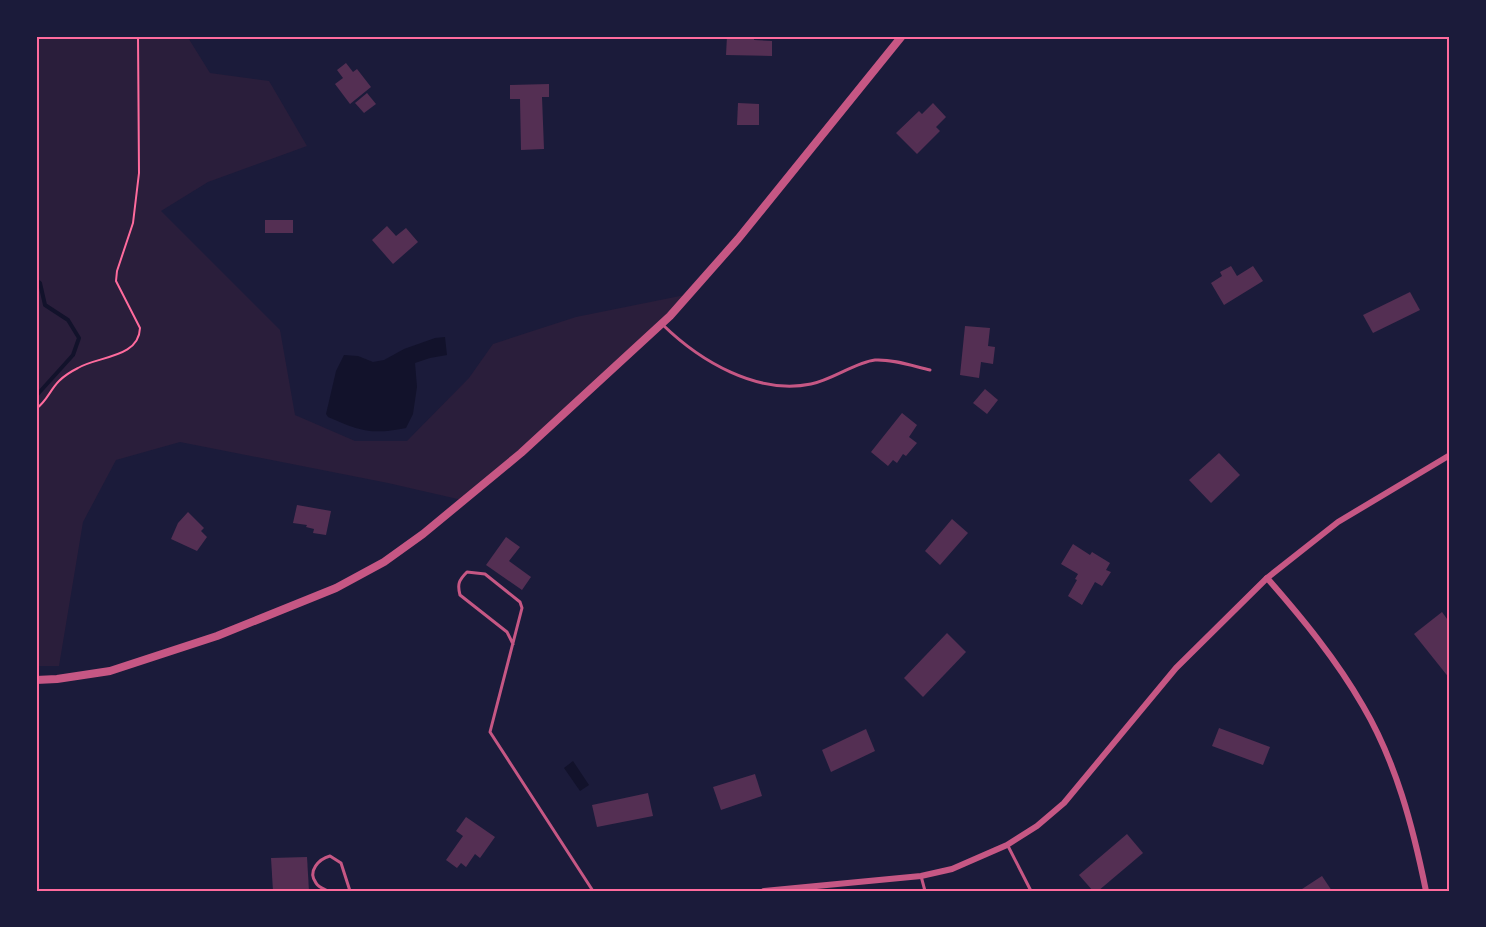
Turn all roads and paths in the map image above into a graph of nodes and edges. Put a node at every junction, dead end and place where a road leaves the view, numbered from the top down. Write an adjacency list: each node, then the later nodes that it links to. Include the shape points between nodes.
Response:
1 (138, 36): 5 (path, via 139,172 133,223 116,281 140,328 140,337 119,354 94,360 59,380)
2 (902, 36): 3 (street, via 738,239)
3 (662, 324): 4 (lane, via 680,342 723,369 775,385 811,384 875,360); 9 (street, via 521,453 384,562 336,588 217,636 110,672)
4 (930, 370)
5 (36, 410)
6 (1450, 455): 7 (street, via 1338,522)
7 (1267, 578): 10 (street, via 1176,668 1064,803); 18 (street, via 1310,628 1364,707 1404,800)
8 (513, 644): 8 (lane, via 507,632 460,595 460,579 467,572 485,574 520,602 520,621); 14 (lane, via 490,732)
9 (36, 680)
10 (1007, 845): 11 (street, via 952,869); 17 (lane)
11 (921, 876): 15 (street); 16 (lane)
12 (328, 891): 13 (lane, via 313,879 315,866 321,858 330,856 341,863)
13 (350, 891)
14 (592, 891)
15 (764, 891)
16 (926, 891)
17 (1031, 891)
18 (1426, 891)

